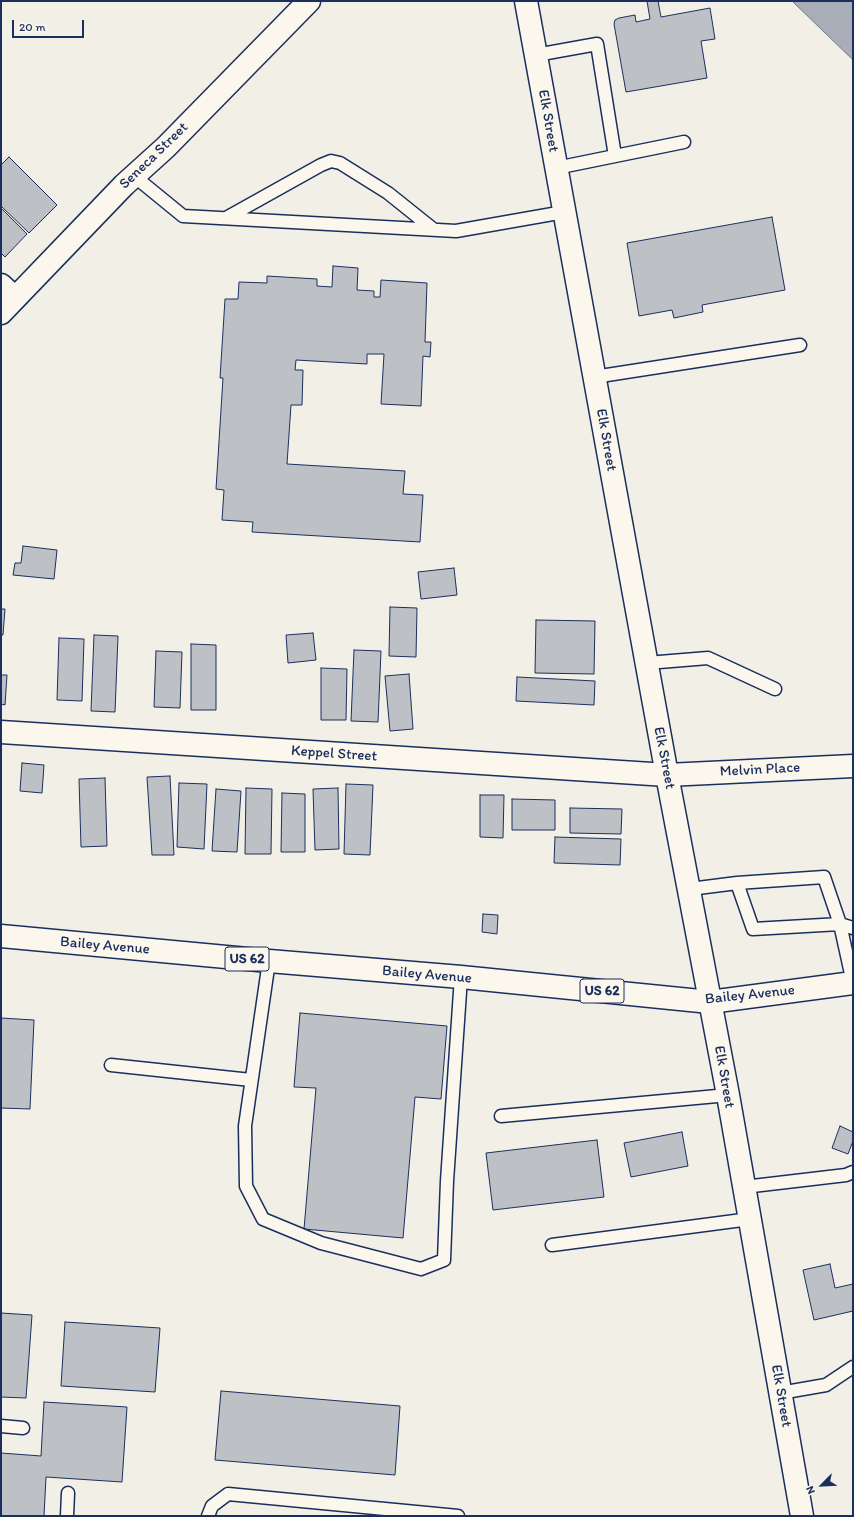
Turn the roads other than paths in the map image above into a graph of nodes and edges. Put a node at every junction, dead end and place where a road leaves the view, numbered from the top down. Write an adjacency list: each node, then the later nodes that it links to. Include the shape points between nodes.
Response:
1 (309, 1): 7 (main road, Seneca Street)
2 (526, 1): 3 (main road, Elk Street)
3 (536, 55): 5 (lane, via 597,44); 6 (main road, Elk Street)
4 (684, 142): 5 (lane)
5 (615, 156): 6 (lane)
6 (556, 168): 8 (main road, Elk Street)
7 (134, 176): 9 (lane, via 183,216); 11 (main road, Seneca Street)
8 (564, 212): 10 (lane, via 456,231); 13 (main road, Elk Street)
9 (225, 219): 10 (lane); 10 (lane, via 321,165 331,162 340,163 388,193)
10 (433, 229)
11 (6, 299)
12 (800, 345): 13 (lane)
13 (594, 377): 14 (main road, Elk Street)
14 (647, 663): 15 (lane, via 708,658); 18 (main road, Elk Street)
15 (775, 689)
16 (1, 732): 18 (main road, Keppel Street)
17 (853, 766): 18 (main road, Melvin Place)
18 (667, 775): 20 (main road, Elk Street)
19 (737, 883): 20 (lane); 21 (lane, via 753,929); 21 (lane, via 824,877)
20 (690, 889): 27 (main road, Elk Street)
21 (840, 924): 22 (lane); 26 (lane)
22 (853, 928)
23 (1, 936): 24 (main road, Bailey Avenue / US 62)
24 (269, 961): 25 (main road, Bailey Avenue / US 62); 29 (lane)
25 (461, 977): 27 (main road, Bailey Avenue / US 62); 29 (lane, via 444,1260 421,1269 321,1243 263,1219 246,1186 245,1126)
26 (853, 983): 27 (main road, Bailey Avenue / US 62)
27 (710, 1002): 30 (main road, Elk Street)
28 (111, 1065): 29 (lane)
29 (251, 1080)
30 (728, 1095): 31 (lane); 33 (main road, Elk Street)
31 (501, 1116)
32 (853, 1172): 33 (lane, via 846,1175)
33 (744, 1187): 34 (main road, Elk Street)
34 (750, 1219): 35 (lane); 37 (main road, Elk Street)
35 (552, 1245)
36 (853, 1367): 37 (lane, via 826,1385)
37 (780, 1393): 44 (main road, Elk Street)
38 (1, 1426): 39 (lane)
39 (24, 1428)
40 (68, 1492): 41 (lane)
41 (67, 1516)
42 (208, 1516): 43 (lane, via 212,1506 228,1494)
43 (458, 1516)
44 (802, 1516)

